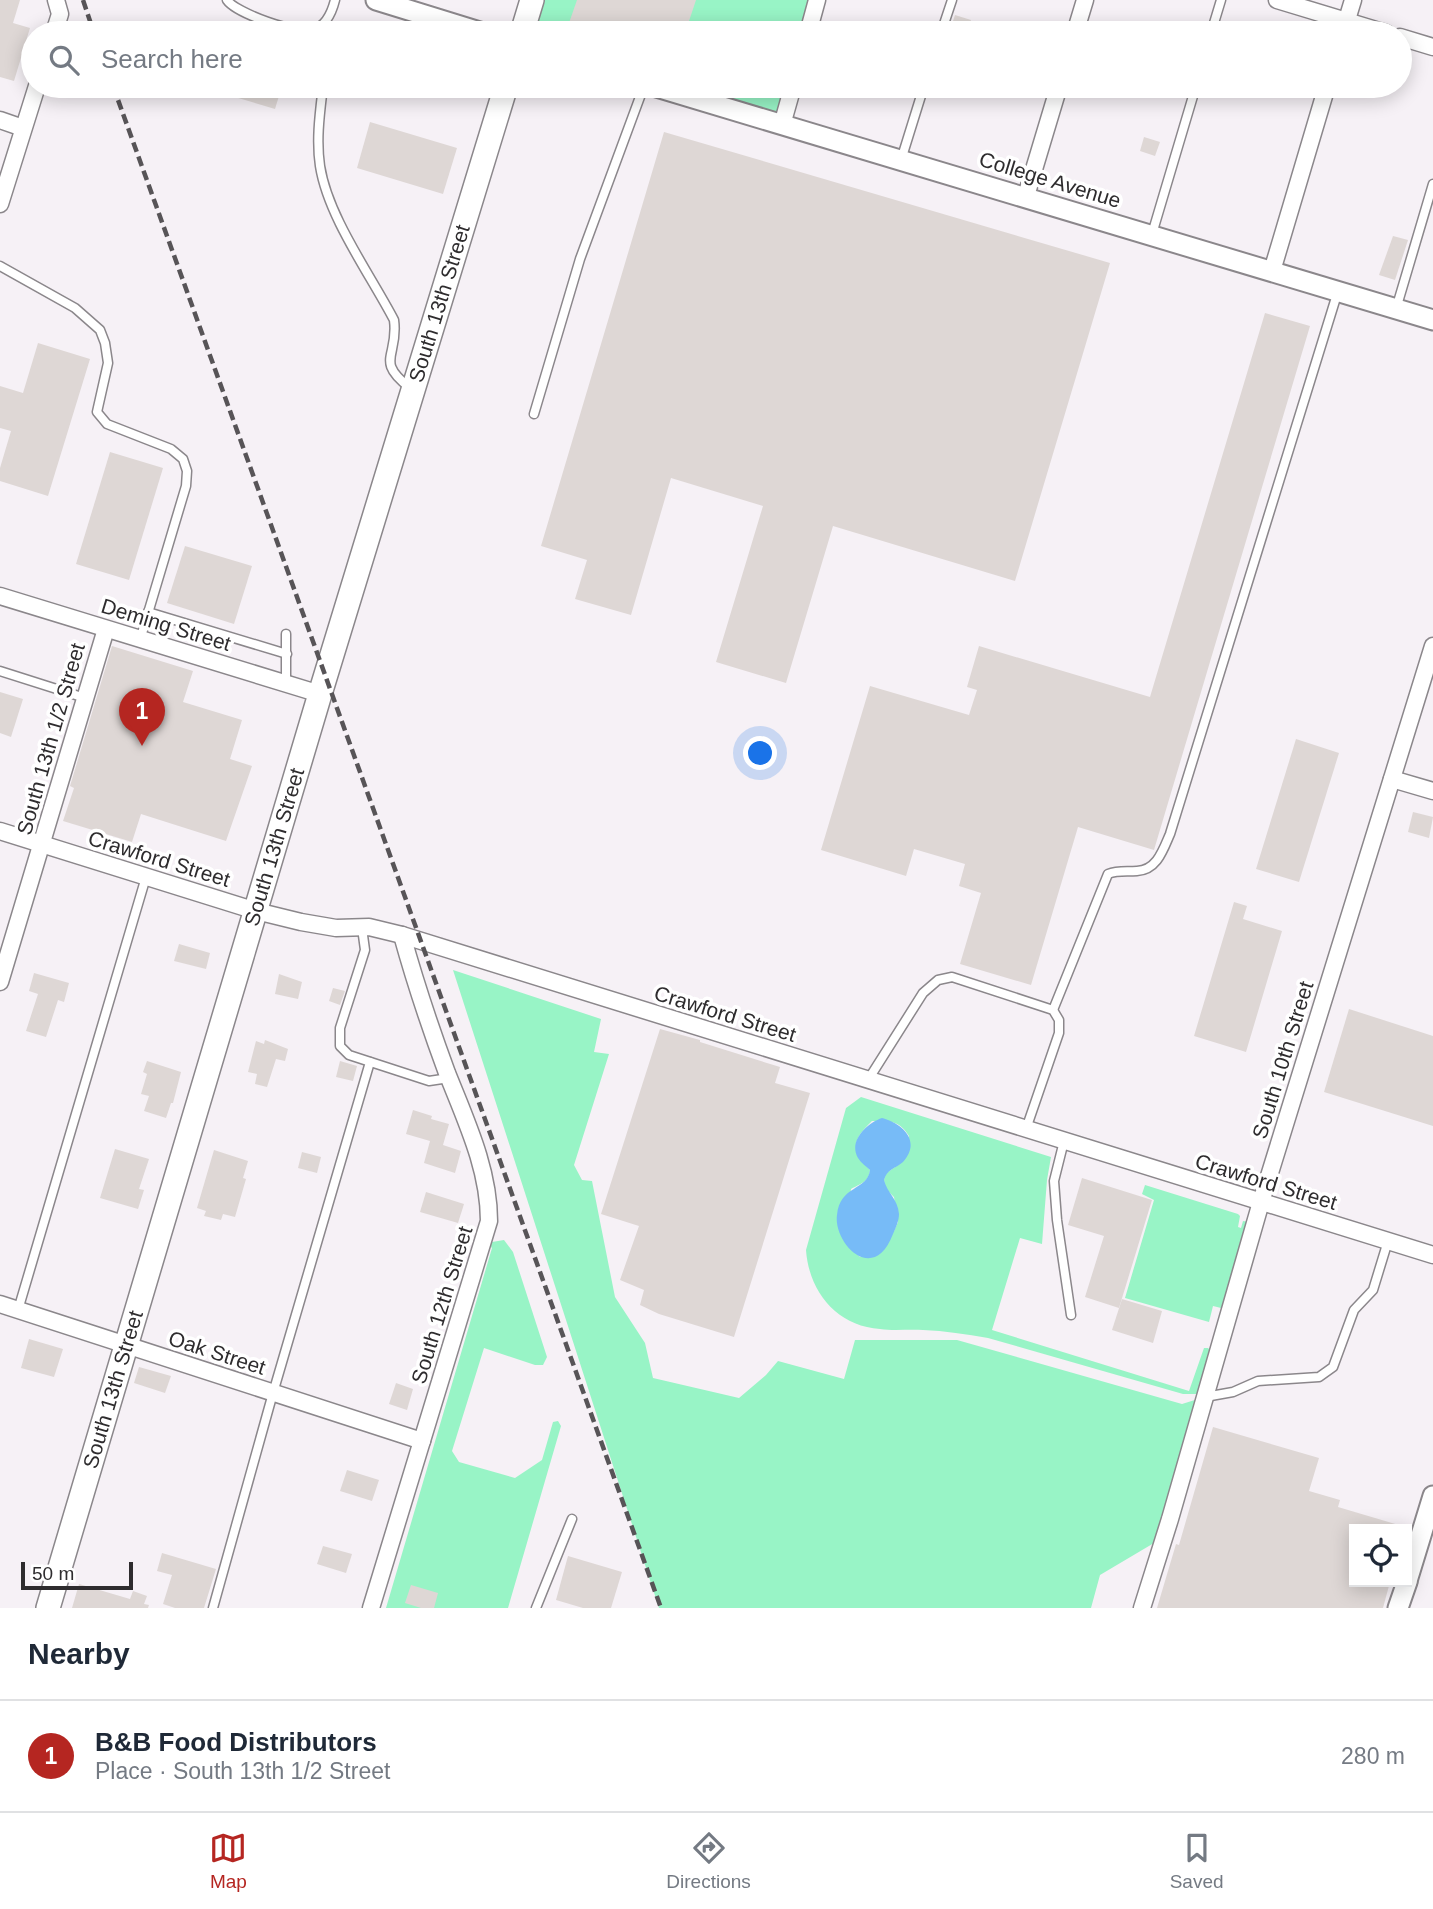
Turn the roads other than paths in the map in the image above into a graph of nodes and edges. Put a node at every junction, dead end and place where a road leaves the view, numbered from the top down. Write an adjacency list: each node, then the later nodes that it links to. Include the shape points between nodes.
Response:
1 (56, 0): 13 (street)
2 (227, 0): 14 (lane, via 237,10)
3 (335, 0): 15 (lane)
4 (376, 0): 12 (street)
5 (532, 0): 17 (main road)
6 (817, 0): 18 (street)
7 (952, 0): 19 (lane)
8 (1085, 0): 20 (street)
9 (1221, 0): 21 (lane)
10 (1277, 0): 22 (street)
11 (1353, 0): 23 (street)
12 (400, 4): 16 (street)
13 (58, 21)
14 (268, 21)
15 (326, 21)
16 (449, 21)
17 (526, 21)
18 (811, 21)
19 (945, 21)
20 (1079, 21)
21 (1215, 21)
22 (1330, 21)
23 (1347, 21)
24 (1412, 41): 25 (street)
25 (1433, 47)
26 (33, 98): 38 (street)
27 (322, 98): 49 (lane, via 318,142 326,190 394,320 392,373)
28 (502, 98): 49 (main road, South 13th Street)
29 (640, 98): 50 (lane, via 580,259)
30 (693, 98): 37 (street, College Avenue)
31 (790, 98): 37 (street)
32 (921, 98): 39 (lane)
33 (1055, 98): 41 (street)
34 (1192, 98): 43 (lane)
35 (1323, 98): 45 (street)
36 (0, 120): 38 (street)
37 (782, 125): 39 (street, College Avenue)
38 (23, 128): 42 (street)
39 (901, 160): 41 (street, College Avenue)
40 (1433, 184): 47 (lane)
41 (1026, 197): 43 (street, College Avenue)
42 (0, 204)
43 (1152, 234): 45 (street, College Avenue)
44 (0, 266): 52 (lane, via 75,309 100,330 107,363 97,412 107,424 171,449 183,459 186,486)
45 (1272, 271): 46 (street, College Avenue)
46 (1338, 291): 47 (street, College Avenue); 71 (lane, via 1161,857 1150,868 1108,874)
47 (1396, 309): 48 (street, College Avenue)
48 (1433, 320)
49 (413, 390): 60 (main road, South 13th Street)
50 (534, 414)
51 (1, 600): 53 (street, Deming Street)
52 (148, 612): 55 (lane); 57 (lane)
53 (106, 629): 55 (street, Deming Street); 61 (street, South 13th 1/2 Street)
54 (286, 634): 57 (lane)
55 (140, 640): 59 (street, Deming Street)
56 (1433, 646): 62 (street, South 10th Street)
57 (287, 654): 59 (lane)
58 (0, 671): 61 (lane)
59 (286, 683): 60 (street, Deming Street)
60 (320, 694): 67 (main road, South 13th Street)
61 (85, 698): 65 (street, South 13th 1/2 Street)
62 (1392, 779): 63 (street); 77 (street, South 10th Street)
63 (1433, 791)
64 (0, 831): 65 (street, Crawford Street)
65 (43, 844): 66 (street, Crawford Street); 70 (street, South 13th 1/2 Street)
66 (146, 877): 67 (street, Crawford Street); 81 (lane)
67 (256, 911): 68 (street, Crawford Street, via 336,928); 83 (main road, South 13th Street)
68 (362, 928): 69 (street, Crawford Street); 72 (lane, via 365,950 340,1028 340,1046 349,1055)
69 (402, 935): 73 (street, South 12th Street); 74 (street, Crawford Street)
70 (0, 982)
71 (1053, 1010): 74 (lane, via 952,977 938,979 923,993); 75 (lane, via 1059,1033)
72 (370, 1062): 73 (lane, via 429,1081); 84 (lane)
73 (449, 1078): 86 (street, South 12th Street, via 483,1166 489,1222)
74 (868, 1080): 75 (street, Crawford Street)
75 (1026, 1129): 76 (street, Crawford Street)
76 (1064, 1141): 77 (street, Crawford Street); 82 (lane, via 1054,1181)
77 (1261, 1202): 78 (street, Crawford Street); 85 (street, South 10th Street)
78 (1388, 1241): 79 (street, Crawford Street); 85 (lane, via 1373,1290 1354,1310 1333,1367 1319,1377 1258,1381)
79 (1433, 1255)
80 (0, 1305): 81 (street, Oak Street)
81 (18, 1310): 83 (street, Oak Street)
82 (1071, 1315)
83 (125, 1346): 84 (street, Oak Street); 91 (main road, South 13th Street)
84 (273, 1393): 86 (street, Oak Street); 92 (lane)
85 (1205, 1397): 95 (street, South 10th Street)
86 (422, 1440): 93 (street, South 12th Street)
87 (1433, 1496): 89 (street)
88 (572, 1519): 94 (lane)
89 (1412, 1565)
90 (1405, 1587): 96 (street)
91 (48, 1608)
92 (213, 1608)
93 (371, 1608)
94 (536, 1608)
95 (1142, 1608)
96 (1398, 1608)

